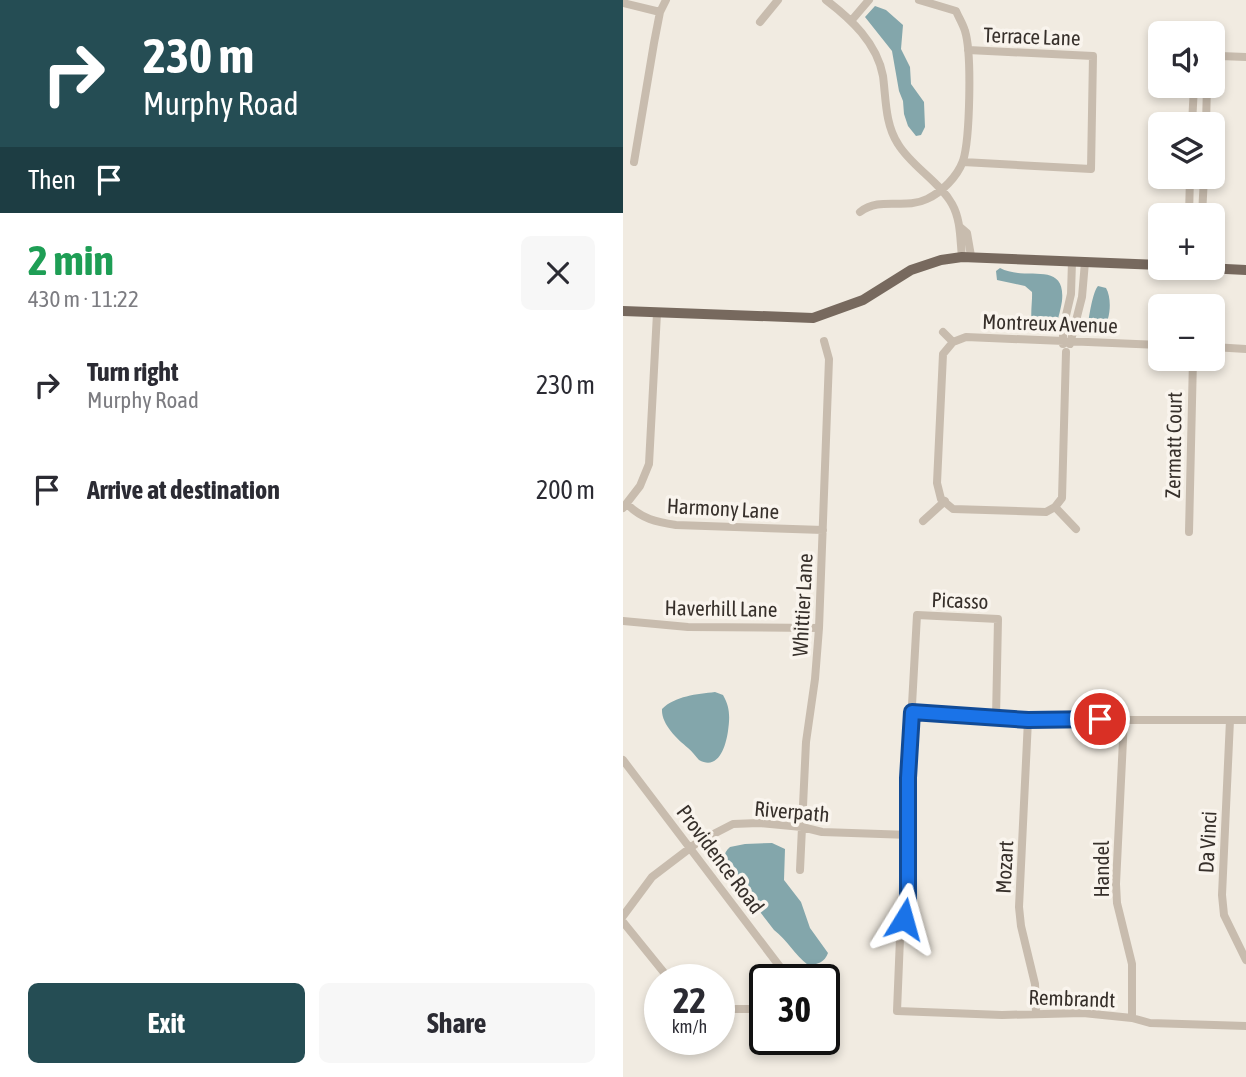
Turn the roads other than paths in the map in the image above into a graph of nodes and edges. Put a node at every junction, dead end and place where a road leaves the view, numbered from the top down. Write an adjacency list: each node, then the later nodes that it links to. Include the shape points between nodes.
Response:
1 (666, 0): 7 (street)
2 (778, 0): 9 (street)
3 (826, 0): 8 (street)
4 (869, 0): 8 (street)
5 (919, 0): 10 (street, via 956,11)
6 (623, 3): 7 (street)
7 (660, 12): 13 (street)
8 (851, 21): 15 (street, via 879,62 889,123 898,145)
9 (760, 22)
10 (968, 50): 14 (street); 14 (street, Terrace Lane, via 1093,56 1094,121 1091,169)
11 (1225, 56): 12 (street)
12 (1246, 57)
13 (634, 162)
14 (963, 162): 15 (street)
15 (943, 191): 16 (street, via 923,201 870,204); 17 (street, via 967,233)
16 (860, 212)
17 (966, 257): 18 (main road); 24 (main road, via 911,270 863,300 813,318)
18 (1072, 261): 19 (main road); 27 (street)
19 (1085, 262): 20 (main road); 27 (street, via 1082,297)
20 (1148, 265)
21 (1225, 269): 22 (main road)
22 (1246, 270)
23 (623, 312): 24 (main road)
24 (657, 313): 34 (street, via 649,464)
25 (943, 332): 28 (street, Montreux Avenue)
26 (824, 341): 38 (street, Whittier Lane, via 829,359)
27 (1067, 341): 28 (street, Montreux Avenue, via 966,337); 29 (street, Montreux Avenue); 35 (street, via 1062,498)
28 (953, 342): 33 (street, via 943,354 937,484)
29 (1148, 344)
30 (1225, 348): 31 (street)
31 (1246, 349)
32 (1193, 371): 39 (street, Zermatt Court)
33 (945, 501): 35 (street, via 953,509 1046,512); 36 (street)
34 (625, 506): 38 (street, Harmony Lane, via 653,521 676,525)
35 (1055, 507): 37 (street)
36 (923, 521)
37 (1076, 529)
38 (823, 530): 41 (street, Whittier Lane)
39 (1189, 532)
40 (623, 621): 41 (street, Haverhill Lane, via 688,627)
41 (819, 628): 49 (street, Whittier Lane)
42 (912, 712): 43 (street); 43 (street, Picasso, via 918,615 998,619); 50 (street)
43 (996, 718): 45 (street)
44 (1124, 719): 45 (street); 46 (street); 59 (street, Handel, via 1116,884 1132,964)
45 (1028, 720): 58 (street, Mozart, via 1019,907 1035,984)
46 (1230, 720): 47 (street); 55 (street, Da Vinci, via 1222,895 1224,915)
47 (1246, 720)
48 (623, 760): 51 (street, Providence Road)
49 (802, 827): 50 (street, Riverpath, via 822,832); 51 (street, Riverpath, via 733,824); 52 (street, Whittier Lane)
50 (910, 835): 58 (street, Rembrandt, via 897,1011)
51 (691, 847): 53 (street, Riverpath, via 652,877); 57 (street, Providence Road)
52 (800, 870)
53 (623, 916)
54 (623, 922): 56 (street)
55 (1246, 960)
56 (657, 964)
57 (778, 964)
58 (1036, 1013): 59 (street, Rembrandt)
59 (1132, 1018): 60 (street, Rembrandt, via 1150,1023)
60 (1246, 1026)

